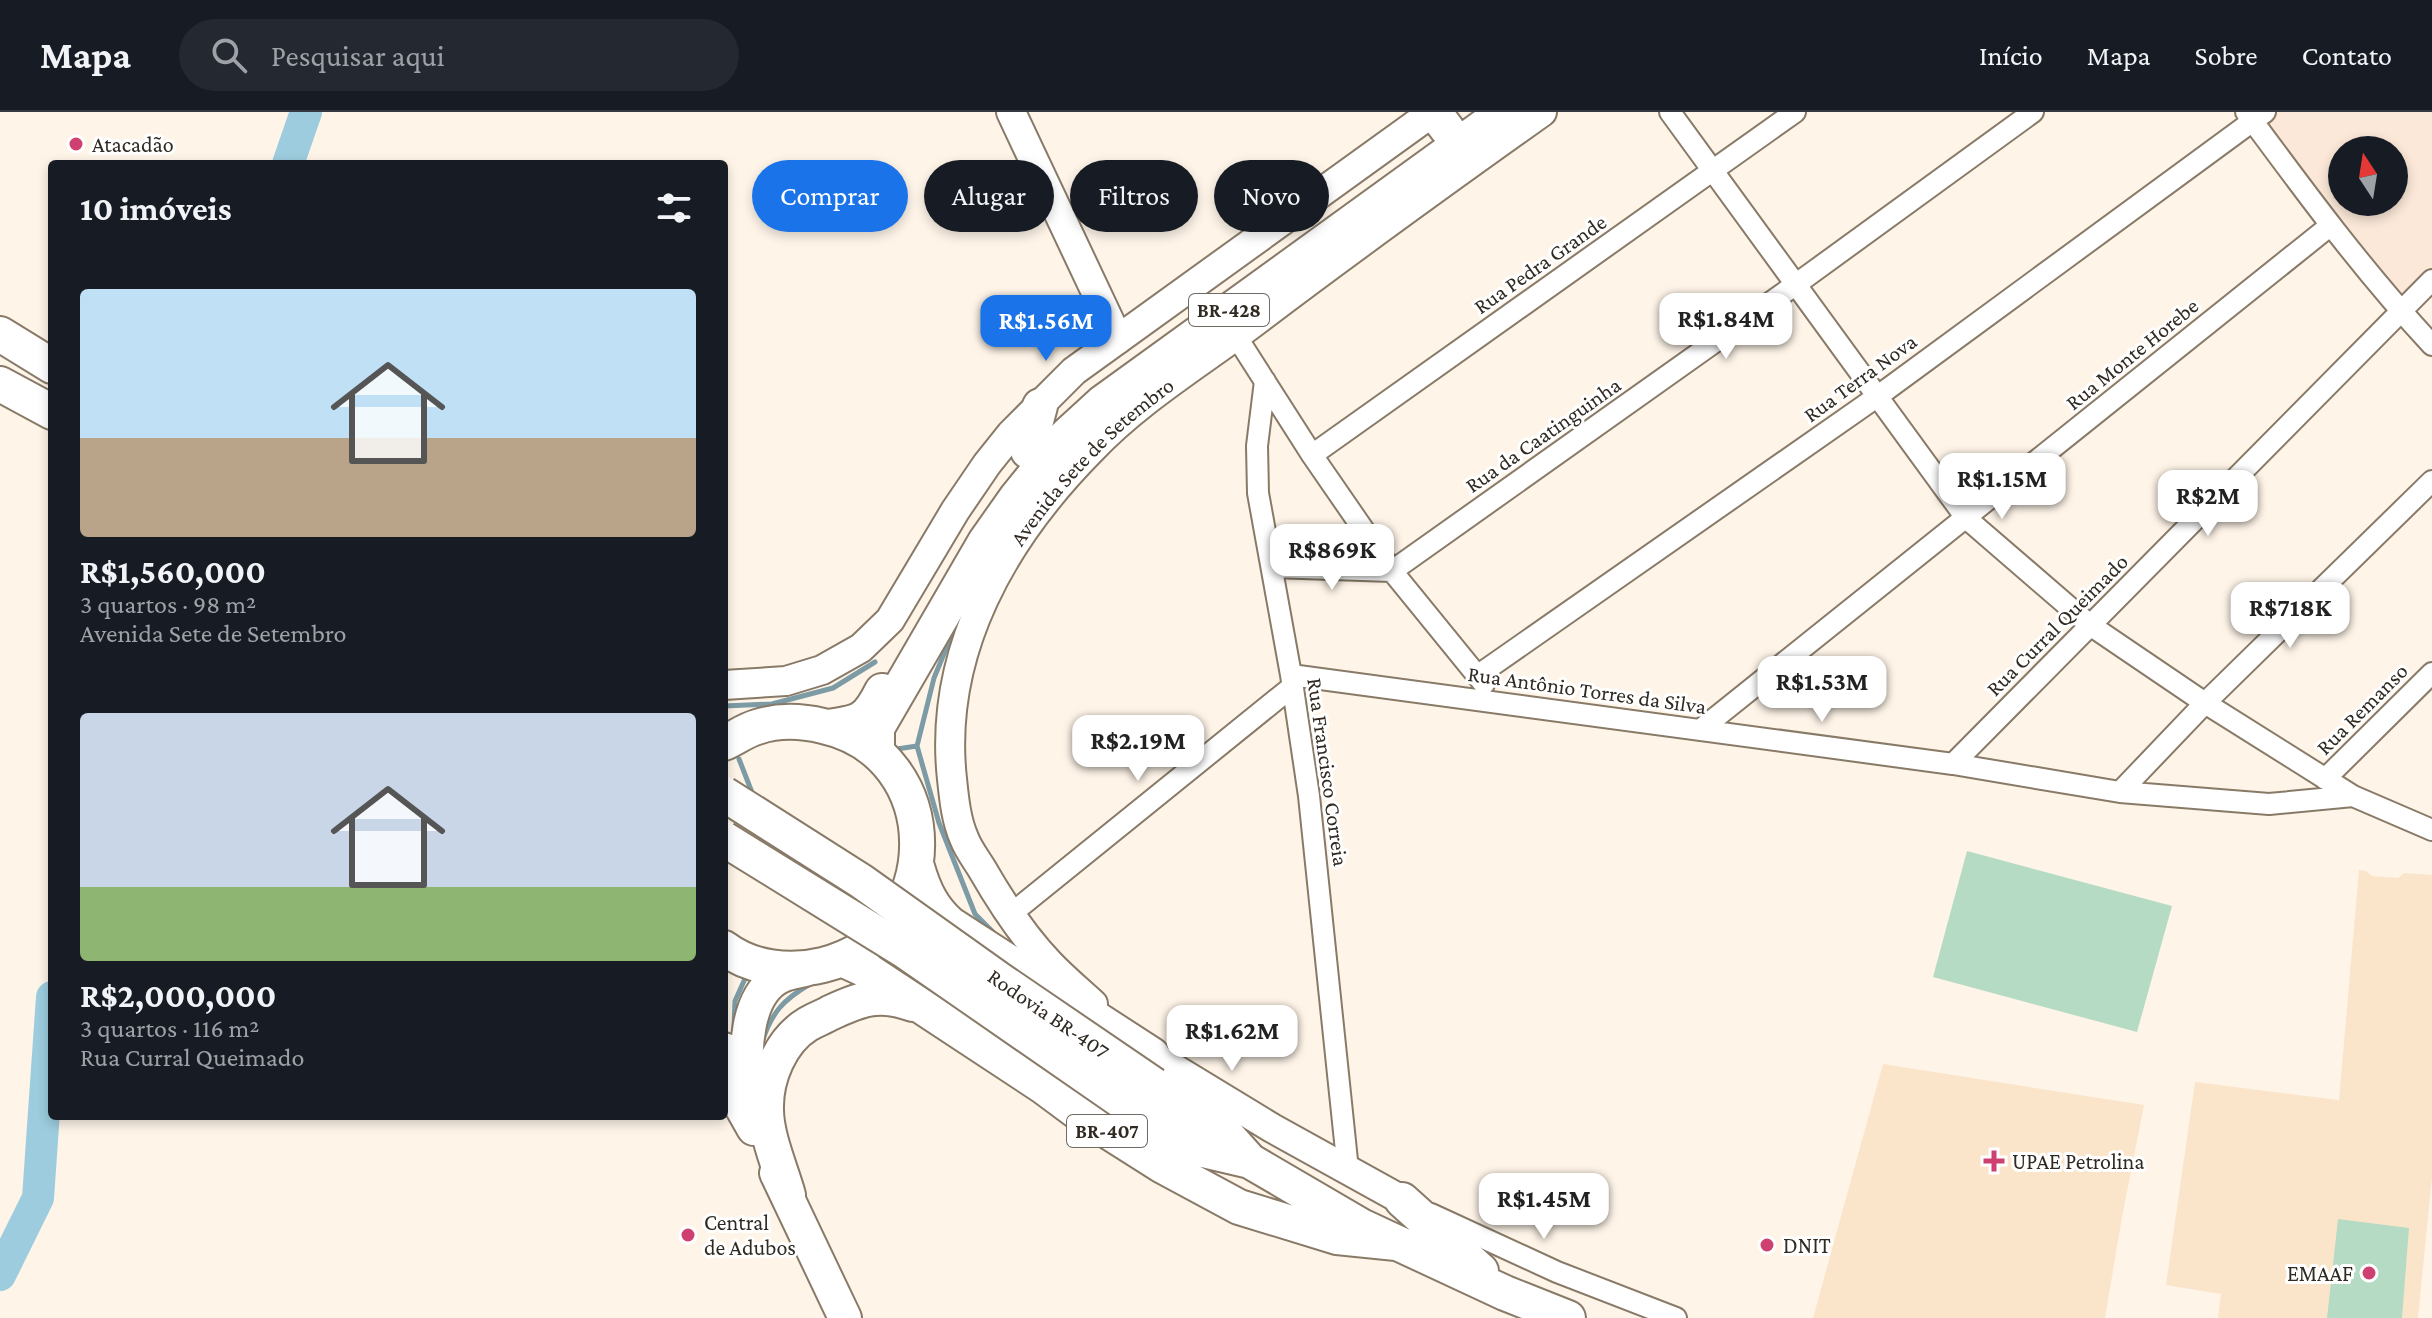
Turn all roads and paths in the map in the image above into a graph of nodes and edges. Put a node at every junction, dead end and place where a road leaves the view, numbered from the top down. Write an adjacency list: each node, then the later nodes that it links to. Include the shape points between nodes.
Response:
1 (1011, 112): 17 (main road)
2 (1504, 112): 15 (highway, Avenida Sete de Setembro / BR-428)
3 (1542, 112): 13 (main road)
4 (1670, 112): 9 (street)
5 (1795, 112): 9 (street, Rua Pedra Grande)
6 (2033, 112): 12 (street, Rua da Caatinguinha)
7 (2255, 115): 10 (street); 22 (street, Rua Terra Nova)
8 (1446, 116): 17 (main road, Avenida Sete de Setembro); 25 (highway, Avenida Sete de Setembro / BR-428, via 1094,384)
9 (1714, 171): 12 (street); 26 (street, Rua Pedra Grande)
10 (2331, 225): 14 (street); 28 (street, Rua Monte Horebe)
11 (2432, 280): 14 (street, Rua Curral Queimado)
12 (1795, 285): 22 (street); 30 (street, Rua da Caatinguinha)
13 (1300, 287): 15 (highway)
14 (2400, 311): 18 (street); 31 (street, Rua Curral Queimado)
15 (1234, 322): 20 (street); 41 (highway, Avenida Sete de Setembro / BR-428, via 1102,403 1067,435 985,542 877,728); 50 (main road, Avenida Sete de Setembro, via 1090,450 1037,512 977,609 951,702 948,751 964,838)
16 (0, 334): 19 (highway)
17 (1118, 339): 23 (main road, Avenida Sete de Setembro, via 1074,371)
18 (2432, 345)
19 (48, 364)
20 (1265, 381): 26 (street); 29 (street, Rua Francisco Correia, via 1256,469)
21 (0, 384): 24 (highway)
22 (1878, 396): 28 (street); 33 (street, Rua Terra Nova)
23 (1040, 406): 25 (highway); 35 (main road, Avenida Sete de Setembro, via 987,464 890,620 861,648 822,670 786,681)
24 (48, 410)
25 (1028, 451): 38 (highway, Avenida Sete de Setembro / BR-428, via 970,533 874,707 864,719)
26 (1312, 455): 30 (street)
27 (2432, 481): 37 (street)
28 (1966, 518): 31 (street); 39 (street, Rua Monte Horebe)
29 (1272, 567): 30 (street); 34 (street, Rua Francisco Correia)
30 (1392, 571): 33 (street)
31 (2090, 625): 37 (street); 42 (street, Rua Curral Queimado)
32 (2432, 673): 43 (street, Rua Remanso)
33 (1477, 676): 36 (street)
34 (1292, 681): 36 (street, Rua Antônio Torres da Silva); 50 (street); 59 (street, Rua Francisco Correia)
35 (728, 685)
36 (1499, 702): 39 (street, Rua Antônio Torres da Silva)
37 (2205, 703): 43 (street); 44 (street)
38 (827, 727): 40 (highway, via 800,721 758,726); 41 (highway)
39 (1700, 730): 42 (street, Rua Antônio Torres da Silva)
40 (728, 741)
41 (877, 752): 49 (highway, via 904,785 918,825)
42 (1953, 764): 44 (street, Rua Antônio Torres da Silva)
43 (2325, 779): 45 (street)
44 (2120, 792): 45 (street, Rua Antônio Torres da Silva, via 2269,804)
45 (2353, 796): 47 (street)
46 (728, 797): 57 (highway, Rodovia BR-407 / BR-407, bridge, via 861,881)
47 (2432, 830)
48 (728, 841): 57 (highway, Rodovia BR-407 / BR-407, bridge, via 905,951)
49 (917, 867): 52 (highway, via 903,907 877,938); 57 (highway, BR-407, via 938,914)
50 (1011, 914): 57 (main road, Avenida Sete de Setembro)
51 (728, 950): 53 (highway, via 764,967)
52 (844, 960): 53 (highway); 54 (highway, BR-407)
53 (805, 970): 60 (main road, via 778,977 764,992 745,1047 762,1130)
54 (921, 1006): 60 (highway, via 875,996 853,1002 806,1025 787,1044 776,1061 765,1112); 62 (highway, BR-407, via 1149,1157 1239,1207 1337,1237)
55 (728, 1060): 58 (main road)
56 (728, 1082): 58 (highway)
57 (1148, 1084): 59 (main road, Avenida Sete de Setembro, via 1272,1128); 62 (highway, Rodovia BR-407 / BR-407, via 1199,1149 1250,1161)
58 (754, 1128): 60 (main road)
59 (1348, 1170): 61 (main road, Avenida Sete de Setembro)
60 (788, 1195): 65 (main road)
61 (1402, 1200): 63 (highway); 64 (street, via 1557,1272)
62 (1396, 1243): 63 (highway, BR-407)
63 (1505, 1293): 66 (highway, BR-407)
64 (1674, 1317)
65 (845, 1318)
66 (1568, 1318)

